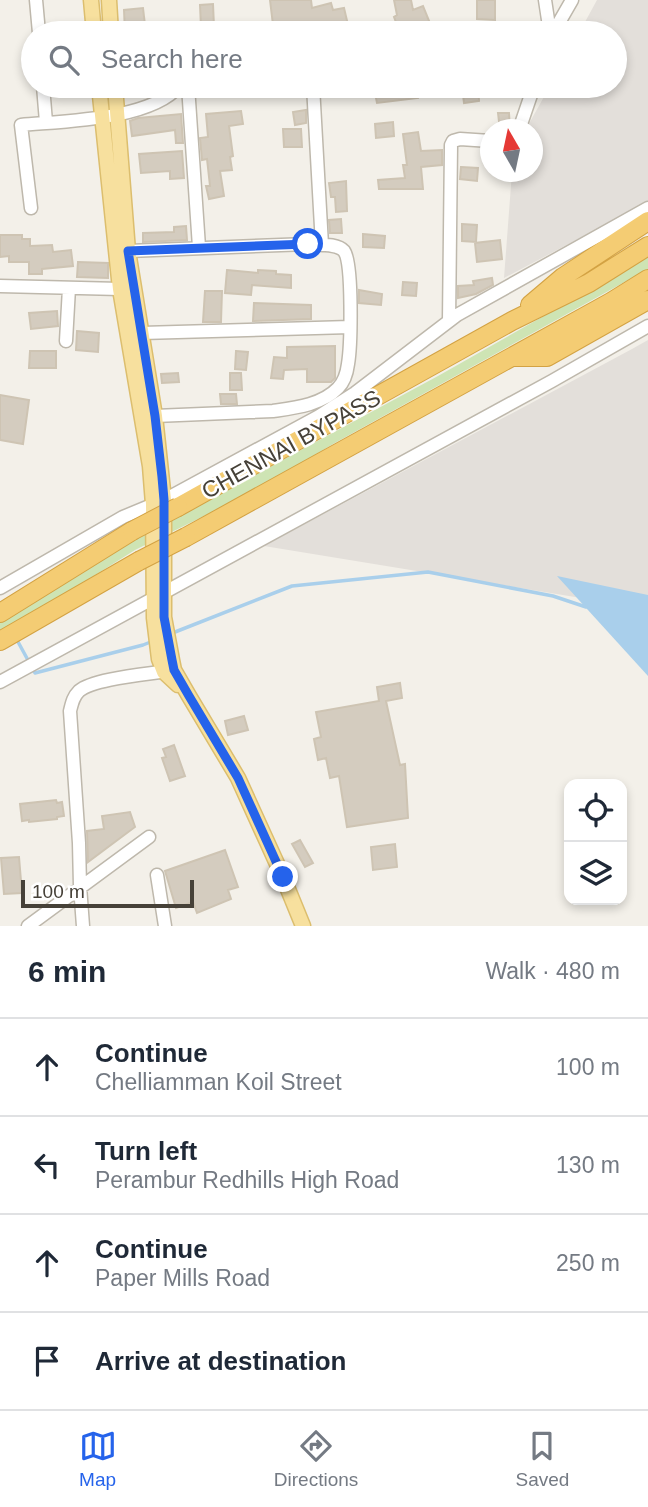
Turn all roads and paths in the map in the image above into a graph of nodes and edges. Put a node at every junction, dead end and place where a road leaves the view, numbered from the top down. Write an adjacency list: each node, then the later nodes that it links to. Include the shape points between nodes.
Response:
1 (36, 0): 6 (street)
2 (91, 0): 7 (main road)
3 (109, 0): 8 (main road)
4 (545, 0): 9 (street)
5 (572, 0): 10 (street)
6 (38, 21)
7 (93, 21)
8 (110, 21)
9 (549, 21)
10 (559, 21)
11 (44, 98): 20 (street)
12 (103, 98): 18 (main road)
13 (112, 98): 18 (main road)
14 (165, 98): 18 (street)
15 (189, 98): 27 (street)
16 (314, 98): 25 (street)
17 (530, 98): 19 (street)
18 (109, 117): 20 (street); 28 (main road); 32 (main road)
19 (523, 119)
20 (46, 122): 22 (street, via 21,125)
21 (480, 140): 34 (street, via 460,139 451,145)
22 (31, 208)
23 (648, 208): 34 (street)
24 (648, 221): 35 (highway, via 562,277)
25 (322, 245): 27 (street); 37 (street, via 336,246 346,254)
26 (648, 246): 35 (highway, via 589,283)
27 (198, 247): 28 (street)
28 (128, 251): 32 (main road)
29 (648, 279): 40 (highway, CHENNAI BYPASS)
30 (0, 286): 31 (street)
31 (69, 288): 32 (street); 39 (street)
32 (127, 288): 38 (main road); 42 (main road, via 150,466)
33 (648, 300): 40 (highway, via 547,357)
34 (449, 321): 42 (street, via 355,393)
35 (512, 321): 42 (highway, CHENNAI BYPASS)
36 (648, 326): 44 (street)
37 (350, 327): 38 (street); 41 (street, via 345,377 324,399 273,411)
38 (142, 333): 41 (main road)
39 (66, 341)
40 (508, 357): 46 (highway, CHENNAI BYPASS, bridge)
41 (155, 416): 42 (main road)
42 (165, 504): 43 (street, via 123,517); 44 (main road); 45 (highway, CHENNAI BYPASS, bridge, via 132,531)
43 (0, 588)
44 (155, 597): 47 (main road); 48 (street)
45 (0, 613)
46 (0, 641)
47 (167, 665): 51 (street, via 98,682 77,692 72,701); 55 (main road, via 238,778)
48 (0, 682)
49 (149, 837): 51 (street)
50 (157, 875): 54 (street)
51 (80, 886): 52 (street); 53 (street)
52 (28, 926)
53 (83, 926)
54 (165, 926)
55 (303, 926)

